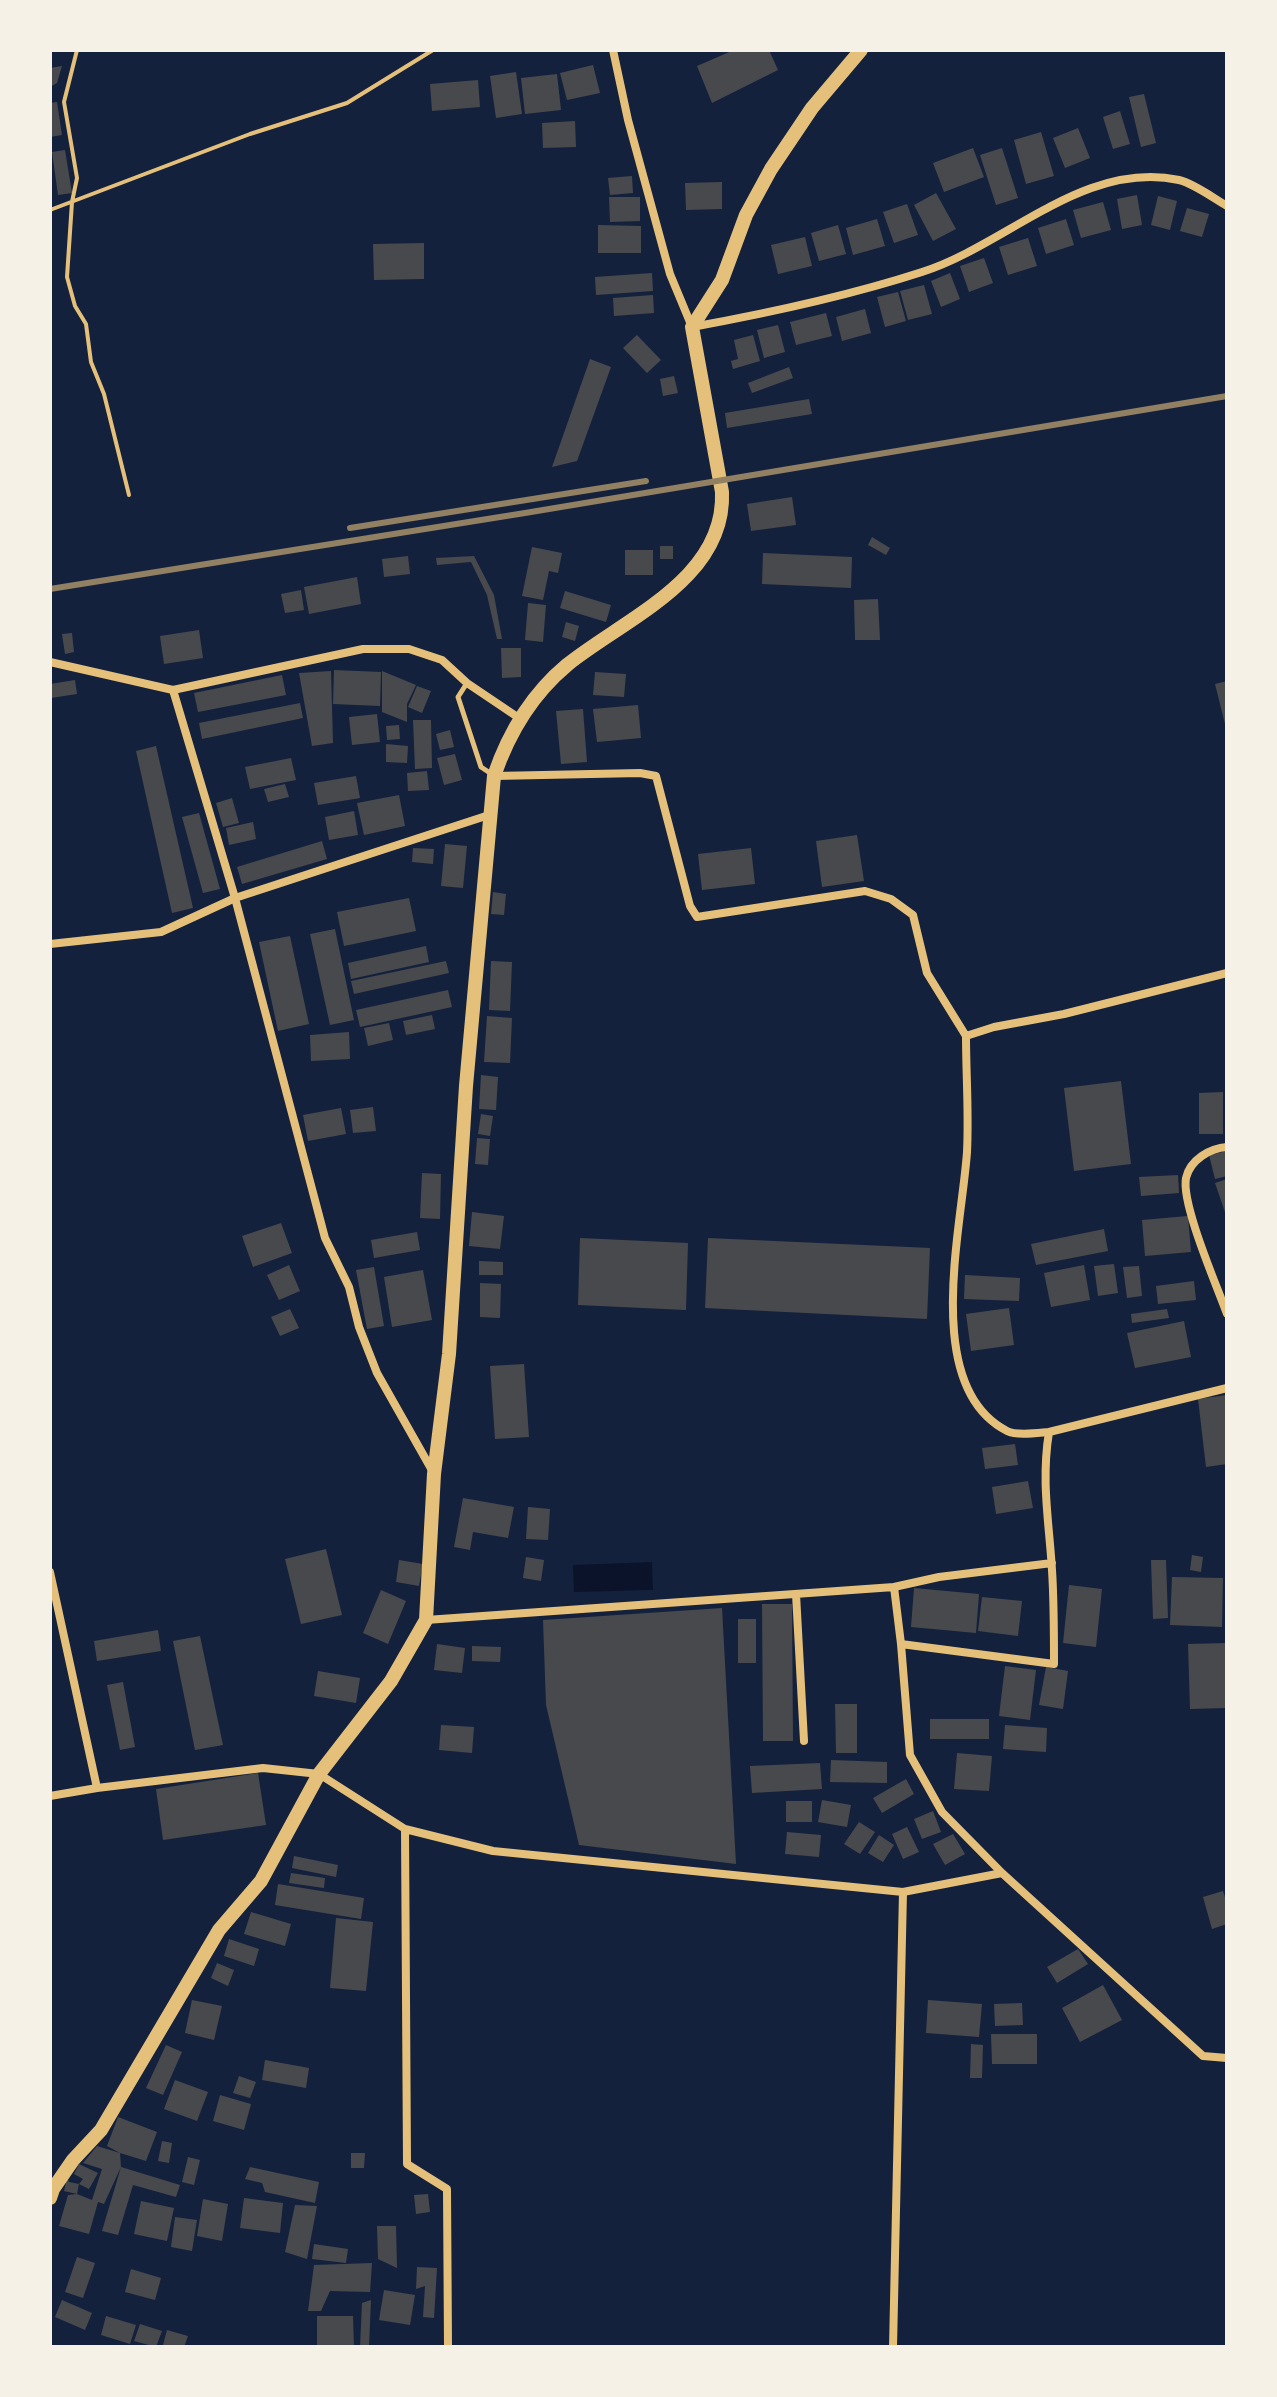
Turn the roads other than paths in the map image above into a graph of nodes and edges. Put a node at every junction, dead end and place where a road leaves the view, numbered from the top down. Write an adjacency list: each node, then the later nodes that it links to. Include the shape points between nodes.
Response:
1 (613, 50): 4 (street, via 670,274)
2 (861, 50): 4 (main road, via 812,108 771,169 746,215 722,280)
3 (1227, 206): 4 (street, via 1182,181 1144,176 1104,183 925,272)
4 (692, 327): 8 (main road, via 722,492 718,529 681,584 566,666)
5 (50, 662): 7 (street)
6 (467, 683): 7 (street, via 442,660 409,649 363,649); 8 (street); 9 (lane, via 458,697 481,767)
7 (173, 690): 11 (street)
8 (519, 718): 9 (main road)
9 (494, 776): 10 (main road); 14 (street, via 656,776 697,917 865,891 891,899 913,915 927,973)
10 (489, 815): 11 (street); 19 (main road, via 449,1354)
11 (235, 898): 12 (street, via 161,932); 19 (street, via 325,1238 349,1287 377,1373)
12 (50, 944)
13 (1227, 973): 14 (street)
14 (966, 1036): 18 (street, via 967,1150 951,1307 954,1336 964,1381 983,1412 1008,1432)
15 (1227, 1147): 16 (street, via 1199,1158 1186,1177 1186,1199)
16 (1227, 1314)
17 (1227, 1388): 18 (street)
18 (1049, 1432): 20 (street, via 1044,1465)
19 (434, 1474): 24 (main road)
20 (1052, 1563): 22 (street); 25 (street, via 1054,1664)
21 (50, 1572): 28 (street)
22 (894, 1587): 23 (street); 25 (street)
23 (796, 1594): 24 (street); 26 (street)
24 (426, 1620): 27 (main road, via 391,1681)
25 (901, 1644): 31 (street, via 910,1755 942,1812)
26 (804, 1741)
27 (319, 1774): 28 (street, via 263,1768); 30 (street); 34 (main road, via 261,1881 219,1930 101,2130 73,2160)
28 (97, 1788): 29 (street)
29 (50, 1796)
30 (405, 1829): 32 (street, via 493,1851); 35 (street, via 407,2164 447,2189)
31 (1002, 1873): 32 (street); 33 (street, via 1203,2056)
32 (903, 1892): 36 (street)
33 (1227, 2058)
34 (50, 2198)
35 (448, 2347)
36 (893, 2347)

